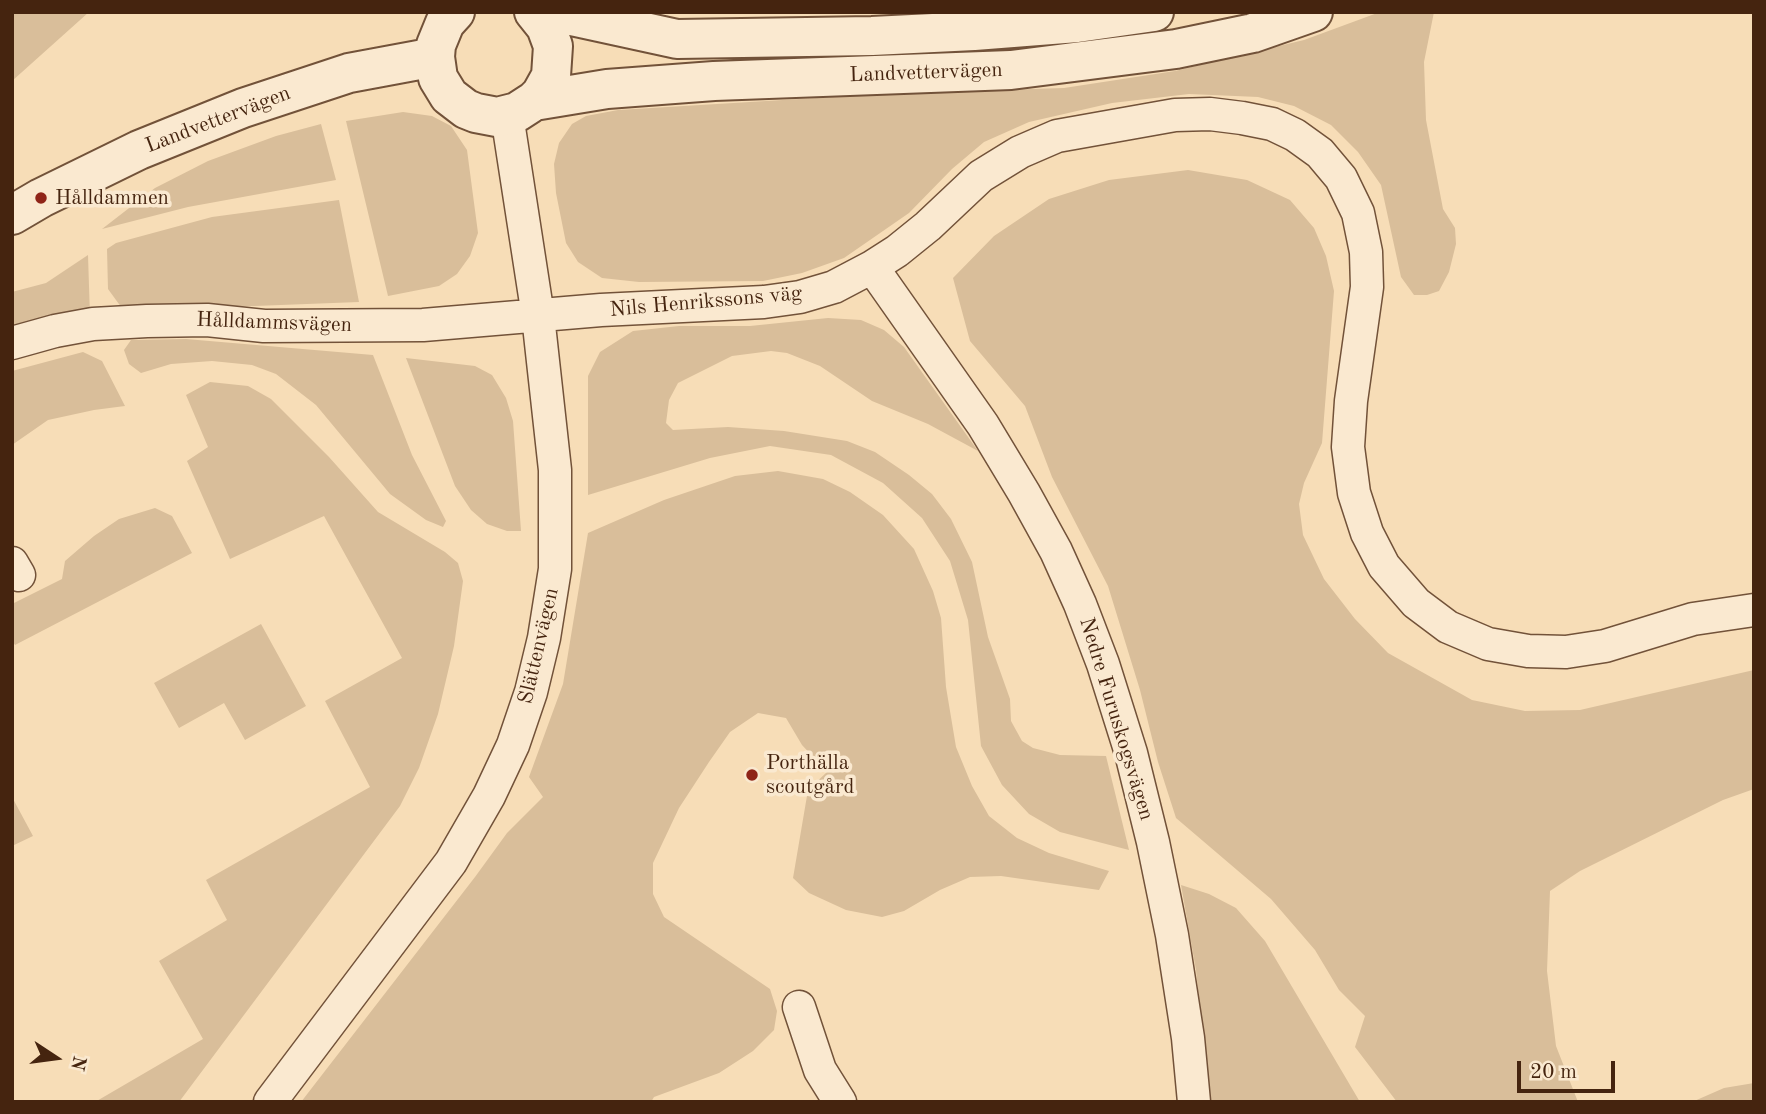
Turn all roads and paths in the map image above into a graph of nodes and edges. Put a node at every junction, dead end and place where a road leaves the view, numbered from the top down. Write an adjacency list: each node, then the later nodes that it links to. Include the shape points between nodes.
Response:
1 (456, 12): 6 (street, via 440,34)
2 (534, 12): 7 (street, via 546,27 554,56 551,76 541,94)
3 (553, 12): 4 (street, Landvettervägen, via 677,39 974,32)
4 (1154, 12)
5 (1313, 12): 7 (street, Landvettervägen, via 1253,33 1176,49 1011,70 607,89)
6 (435, 57): 7 (street, Landvettervägen, via 438,78 449,96 466,109 486,116); 8 (street, Landvettervägen, via 349,73 243,108 139,150)
7 (521, 108): 10 (street, Slättenvägen)
8 (12, 215)
9 (872, 267): 10 (street, Nils Henrikssons väg, via 834,287 800,297); 12 (street, Nils Henrikssons väg, via 928,226 981,176 1057,136 1175,115 1210,114 1272,124 1320,153 1341,178 1358,213 1367,287 1348,436 1354,493 1384,566 1416,603 1448,626 1488,644 1566,652 1605,646 1693,619); 16 (street, Nedre Furuskogsvägen, via 983,425 1056,551 1080,604 1127,740 1153,842 1172,935)
10 (538, 316): 11 (street, Hålldammsvägen, via 351,326 147,321 93,324); 14 (street, Slättenvägen, via 555,470 555,569 544,638 518,731 489,796 451,862)
11 (12, 343)
12 (1754, 610)
13 (799, 1007): 15 (street, via 820,1070)
14 (270, 1102)
15 (840, 1102)
16 (1194, 1102)

